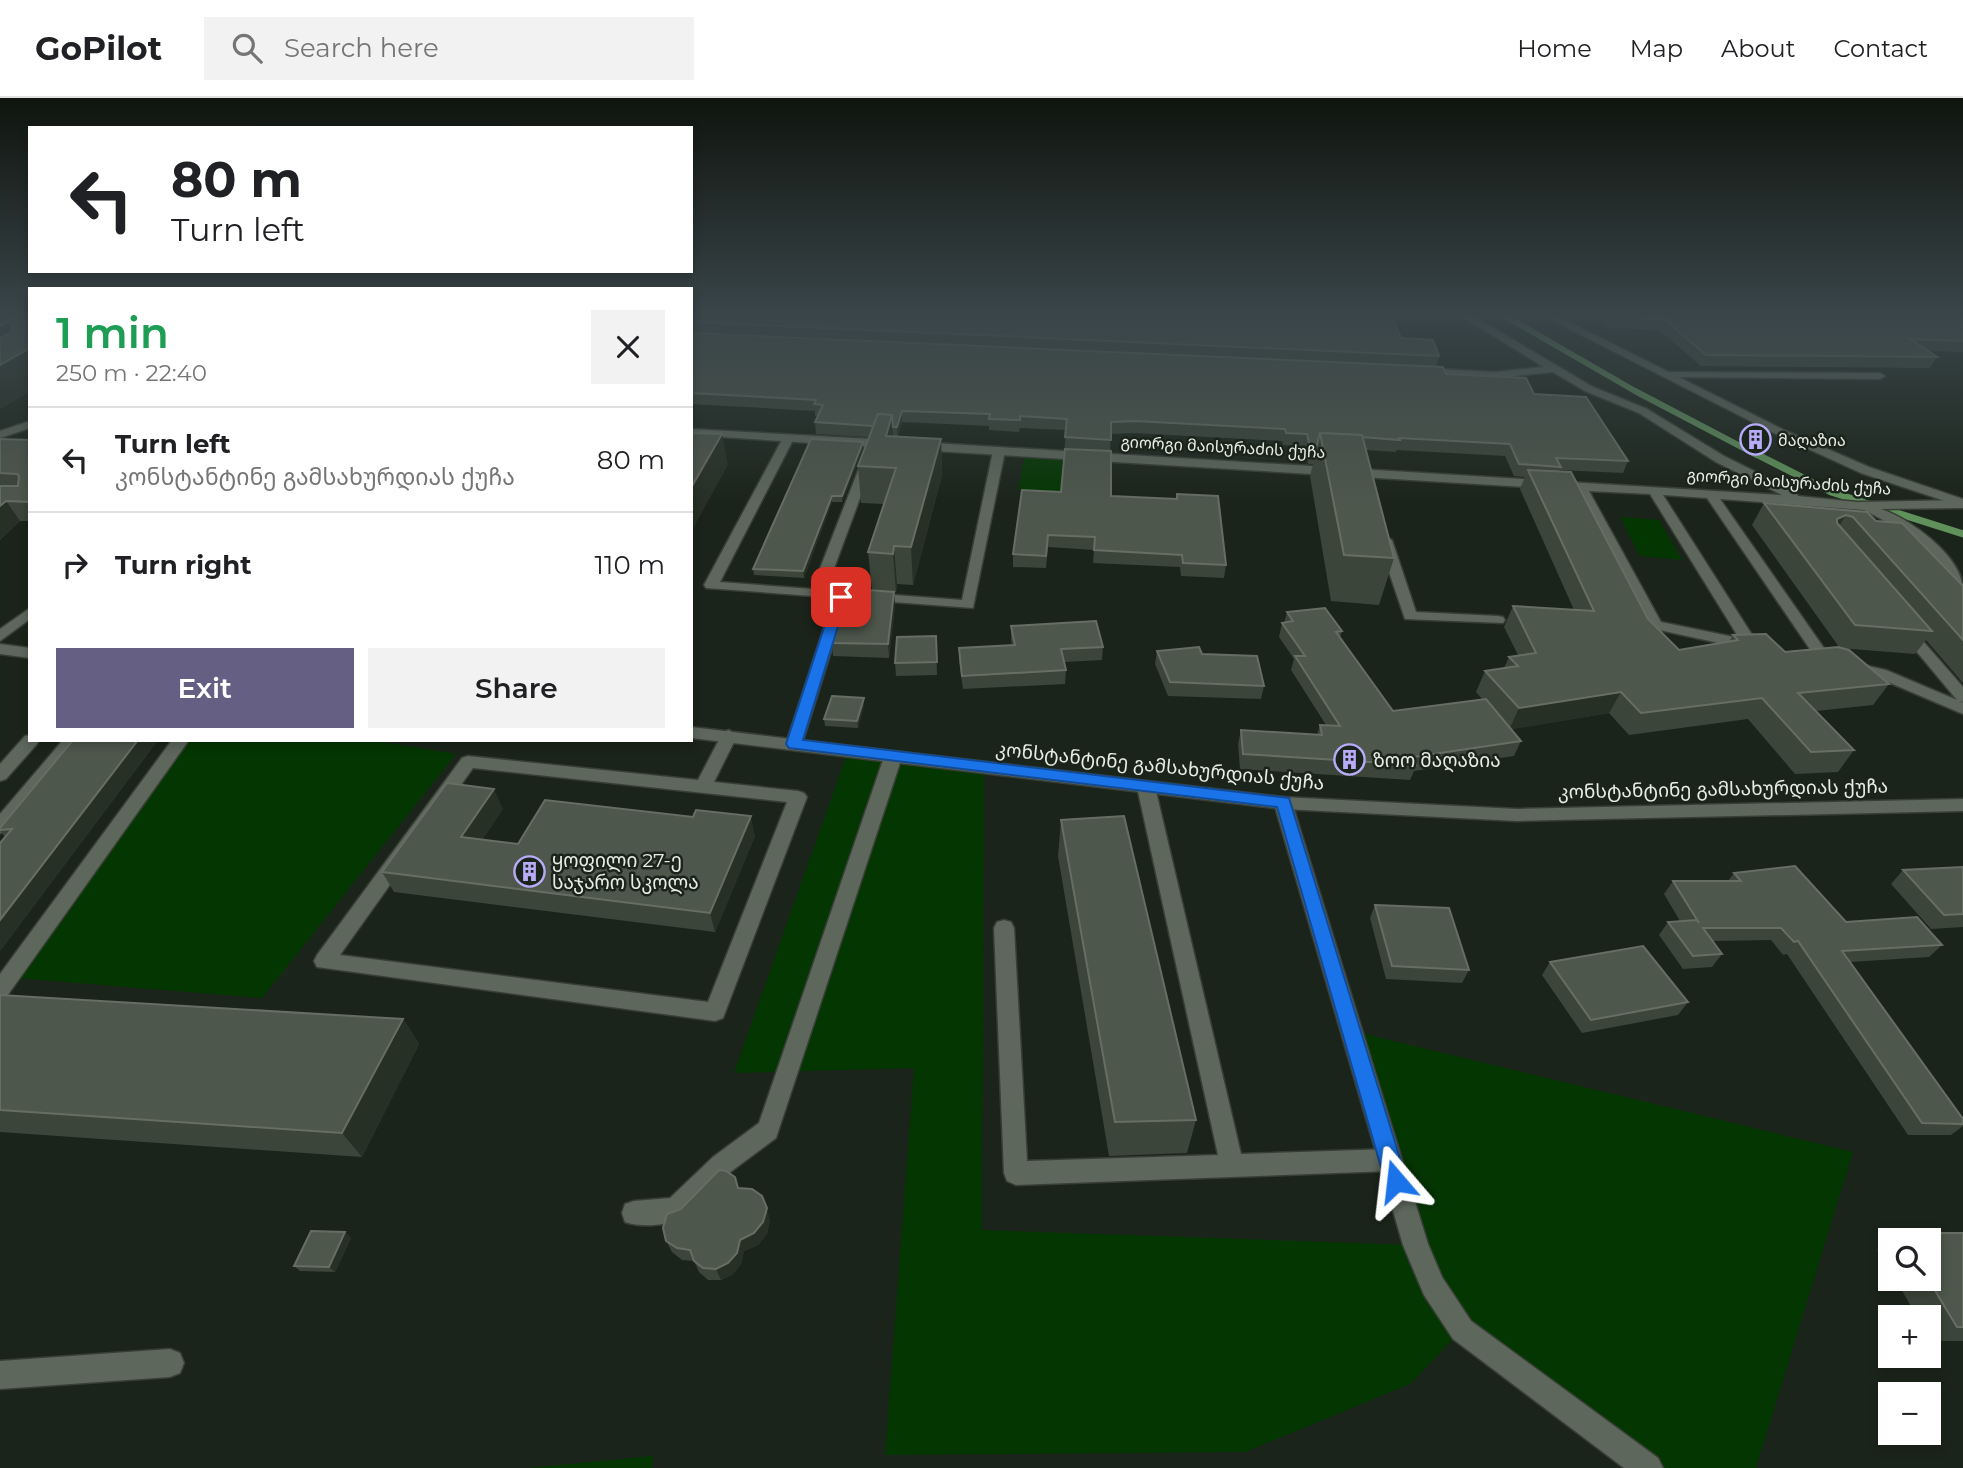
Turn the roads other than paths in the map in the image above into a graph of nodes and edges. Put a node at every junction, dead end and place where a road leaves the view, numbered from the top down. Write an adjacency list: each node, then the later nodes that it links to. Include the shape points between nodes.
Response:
1 (1568, 377): 12 (street, via 1643,411 1763,483)
2 (1669, 377): 13 (street, via 1866,470)
3 (28, 425): 5 (street)
4 (693, 432): 6 (street, გიორგი მაისურაძის ქუჩა)
5 (0, 435)
6 (788, 438): 7 (street, გიორგი მაისურაძის ქუჩა); 17 (street, via 711,584)
7 (874, 443): 8 (street, გიორგი მაისურაძის ქუჩა); 17 (street)
8 (999, 451): 9 (street, გიორგი მაისურაძის ქუჩა, via 1365,480); 18 (street, via 968,605)
9 (1580, 486): 10 (street, გიორგი მაისურაძის ქუჩა); 23 (street, via 1656,625)
10 (1654, 491): 11 (street, გიორგი მაისურაძის ქუჩა); 23 (street)
11 (1711, 495): 12 (street, გიორგი მაისურაძის ქუჩა); 28 (street)
12 (1805, 500): 14 (street, გიორგი მაისურაძის ქუჩა)
13 (1963, 504): 14 (street, გიორგი მაისურაძის ქუჩა)
14 (1857, 506): 16 (street, via 1886,515 1920,534)
15 (1380, 525): 21 (street, via 1410,616)
16 (1963, 586)
17 (817, 594): 18 (street)
18 (841, 597): 36 (street)
19 (28, 614): 22 (street)
20 (1893, 615): 29 (street)
21 (1497, 620)
22 (0, 636)
23 (1751, 645): 25 (street)
24 (0, 649): 26 (street)
25 (1776, 650)
26 (28, 653)
27 (1801, 656): 28 (street)
28 (1825, 661): 30 (street, via 1880,673)
29 (1963, 697)
30 (1963, 709)
31 (693, 732): 32 (street, კონსტანტინე გამსახურდიას ქუჩა)
32 (729, 736): 36 (street, კონსტანტინე გამსახურდიას ქუჩა); 39 (street)
33 (29, 742): 38 (street)
34 (71, 742): 43 (street)
35 (180, 742): 45 (street)
36 (794, 744): 37 (street, კონსტანტინე გამსახურდიას ქუჩა)
37 (893, 757): 40 (street, კონსტანტინე გამსახურდიას ქუჩა); 48 (street, via 768,1130 721,1164 675,1210)
38 (0, 775)
39 (704, 787): 39 (street, via 798,797 715,1012 324,961 468,762)
40 (1146, 787): 41 (street, კონსტანტინე გამსახურდიას ქუჩა); 47 (street)
41 (1283, 803): 42 (street, კონსტანტინე გამსახურდიას ქუჩა, via 1517,815); 46 (street)
42 (1963, 805)
43 (0, 826)
44 (1004, 928): 47 (street, via 1016,1173)
45 (0, 990)
46 (1390, 1160): 47 (street); 51 (street, via 1433,1286 1462,1330)
47 (1232, 1165)
48 (634, 1213)
49 (170, 1363): 50 (street)
50 (0, 1375)
51 (1648, 1468)

